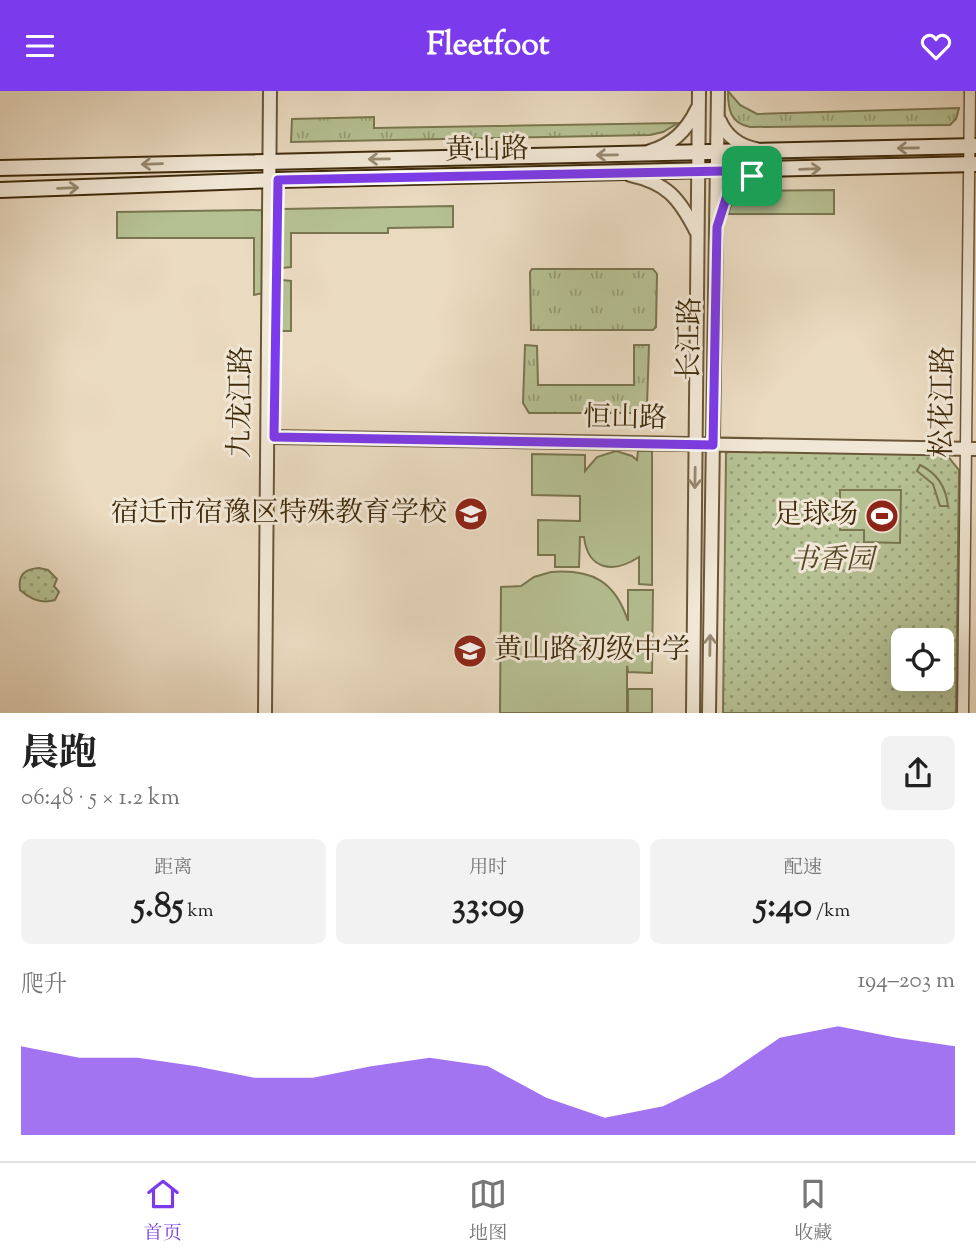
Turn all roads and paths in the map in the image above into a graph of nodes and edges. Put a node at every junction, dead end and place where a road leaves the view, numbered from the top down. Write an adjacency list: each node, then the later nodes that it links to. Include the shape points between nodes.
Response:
1 (270, 91): 14 (street, 九龙江路)
2 (278, 91): 14 (street, 九龙江路)
3 (699, 91): 7 (street, 长江路)
4 (718, 91): 8 (street, 长江路)
5 (970, 91): 9 (street, 松花江路)
6 (976, 91): 9 (street, 松花江路)
7 (699, 106): 11 (street, 长江路); 13 (street, via 673,142)
8 (718, 111): 10 (street, via 731,137 749,148); 12 (street, 长江路)
9 (973, 147): 10 (main road, 黄山路, one-way to 10); 15 (street, 松花江路)
10 (767, 151): 12 (main road, 黄山路)
11 (699, 153): 12 (main road, 黄山路); 13 (main road, 黄山路); 19 (street, 长江路)
12 (718, 153): 18 (street, 长江路)
13 (639, 154): 14 (main road, 黄山路, one-way to 14)
14 (274, 160): 16 (main road, 黄山路, one-way to 16); 21 (street, 九龙江路)
15 (973, 164): 17 (main road, 黄山路, one-way to 15); 28 (street, 松花江路)
16 (0, 168)
17 (773, 170): 18 (main road, 黄山路); 23 (street, via 728,192)
18 (718, 171): 19 (main road, 黄山路); 23 (street, 长江路)
19 (698, 172): 20 (main road, 黄山路); 24 (street, 长江路)
20 (620, 173): 21 (main road, 黄山路); 24 (street, via 667,189)
21 (274, 180): 22 (main road, 黄山路, one-way to 21); 25 (street, 九龙江路); 29 (street, 九龙江路)
22 (0, 190)
23 (717, 227): 27 (street, 长江路)
24 (698, 235): 26 (street, 长江路)
25 (274, 435): 26 (street, 恒山路); 30 (street, 九龙江路)
26 (696, 442): 27 (street, 恒山路); 31 (street, 长江路, one-way to 31)
27 (714, 442): 28 (street, 恒山路); 32 (street, 长江路, one-way to 27)
28 (971, 446): 33 (street, 松花江路); 34 (street, 松花江路)
29 (265, 713)
30 (273, 713)
31 (693, 713)
32 (709, 713)
33 (963, 713)
34 (969, 713)

